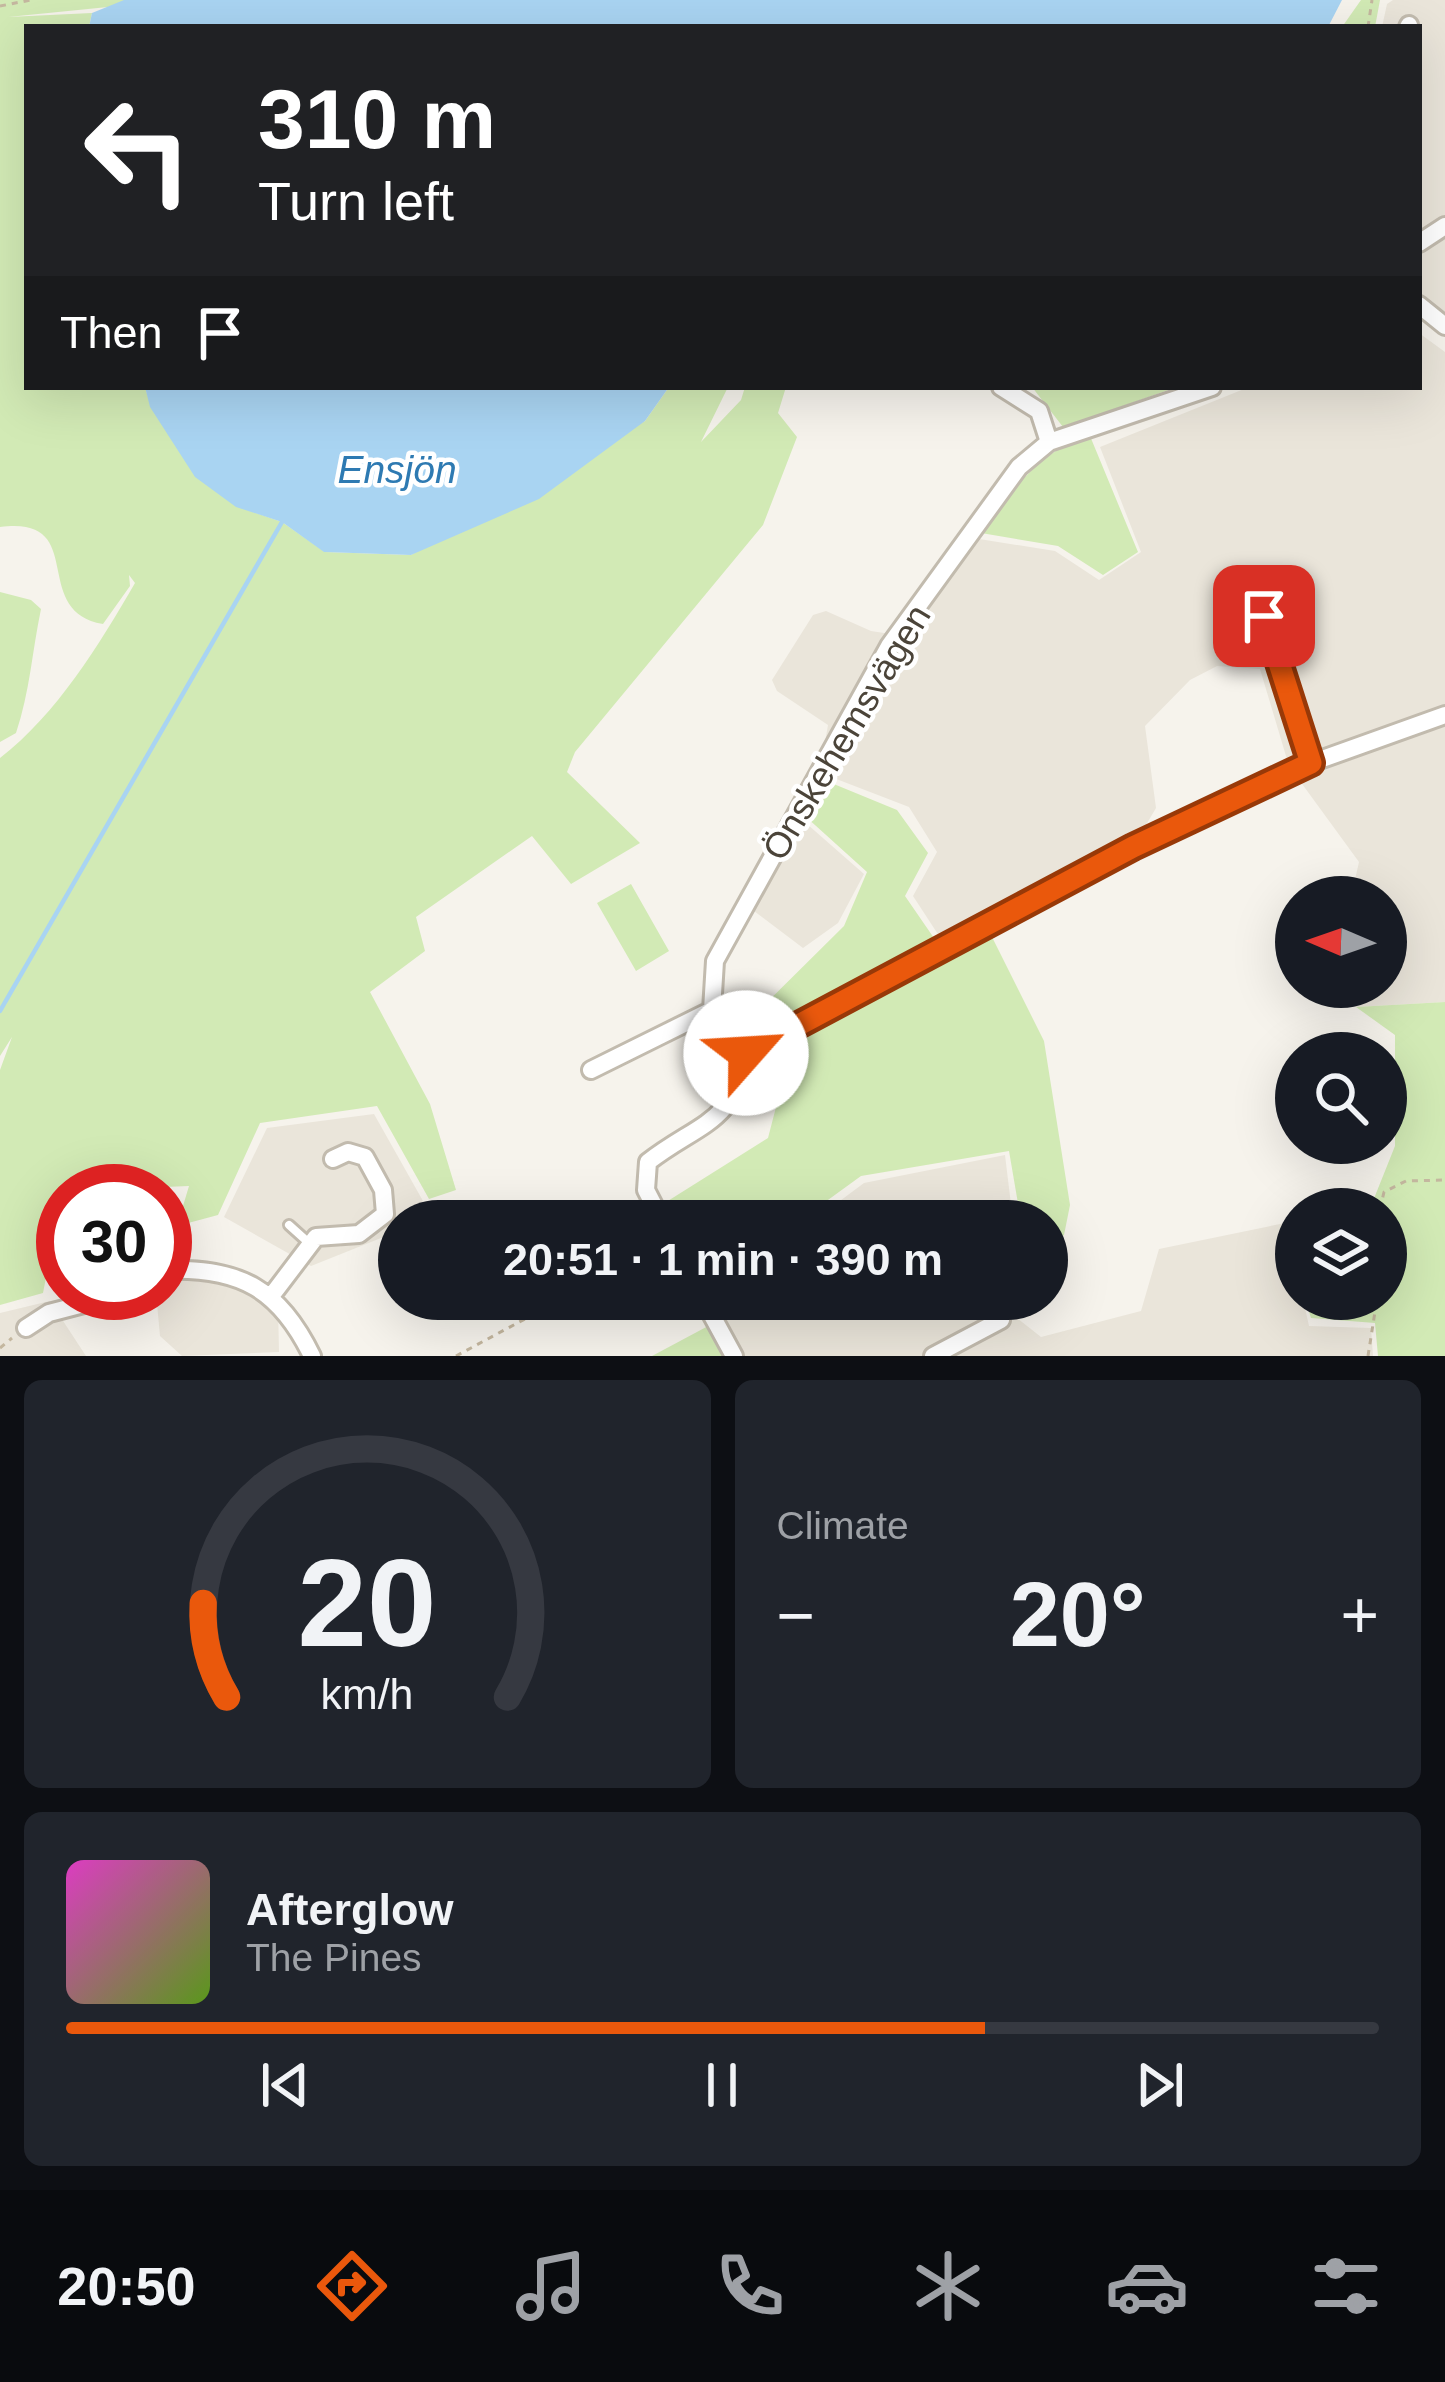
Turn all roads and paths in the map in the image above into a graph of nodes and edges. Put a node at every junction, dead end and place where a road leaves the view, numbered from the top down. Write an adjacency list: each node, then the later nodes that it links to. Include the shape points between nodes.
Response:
1 (31, 0): 2 (path)
2 (0, 7)
3 (1006, 390): 5 (street, via 1039,411)
4 (1203, 390): 5 (street, Önskehemsvägen)
5 (1049, 442): 9 (street, Önskehemsvägen, via 1019,467 889,646 715,961)
6 (1264, 616): 8 (street)
7 (1445, 715): 8 (street)
8 (1311, 763): 10 (street, via 1097,865)
9 (712, 1010): 10 (street); 11 (street)
10 (746, 1053): 15 (street, via 736,1096 721,1114 648,1162)
11 (591, 1070)
12 (333, 1159): 17 (street, via 364,1157 385,1214 359,1234)
13 (1445, 1180): 14 (path)
14 (1392, 1188)
15 (651, 1200)
16 (289, 1225): 17 (lane)
17 (309, 1243): 19 (street)
18 (192, 1273): 19 (street)
19 (272, 1295): 27 (street)
20 (38, 1320): 25 (street)
21 (523, 1320): 28 (path)
22 (714, 1320): 29 (street)
23 (1001, 1320): 30 (street)
24 (1374, 1320): 31 (path)
25 (26, 1328): 26 (path)
26 (0, 1348)
27 (312, 1356)
28 (456, 1356)
29 (734, 1356)
30 (933, 1356)
31 (1368, 1356)

